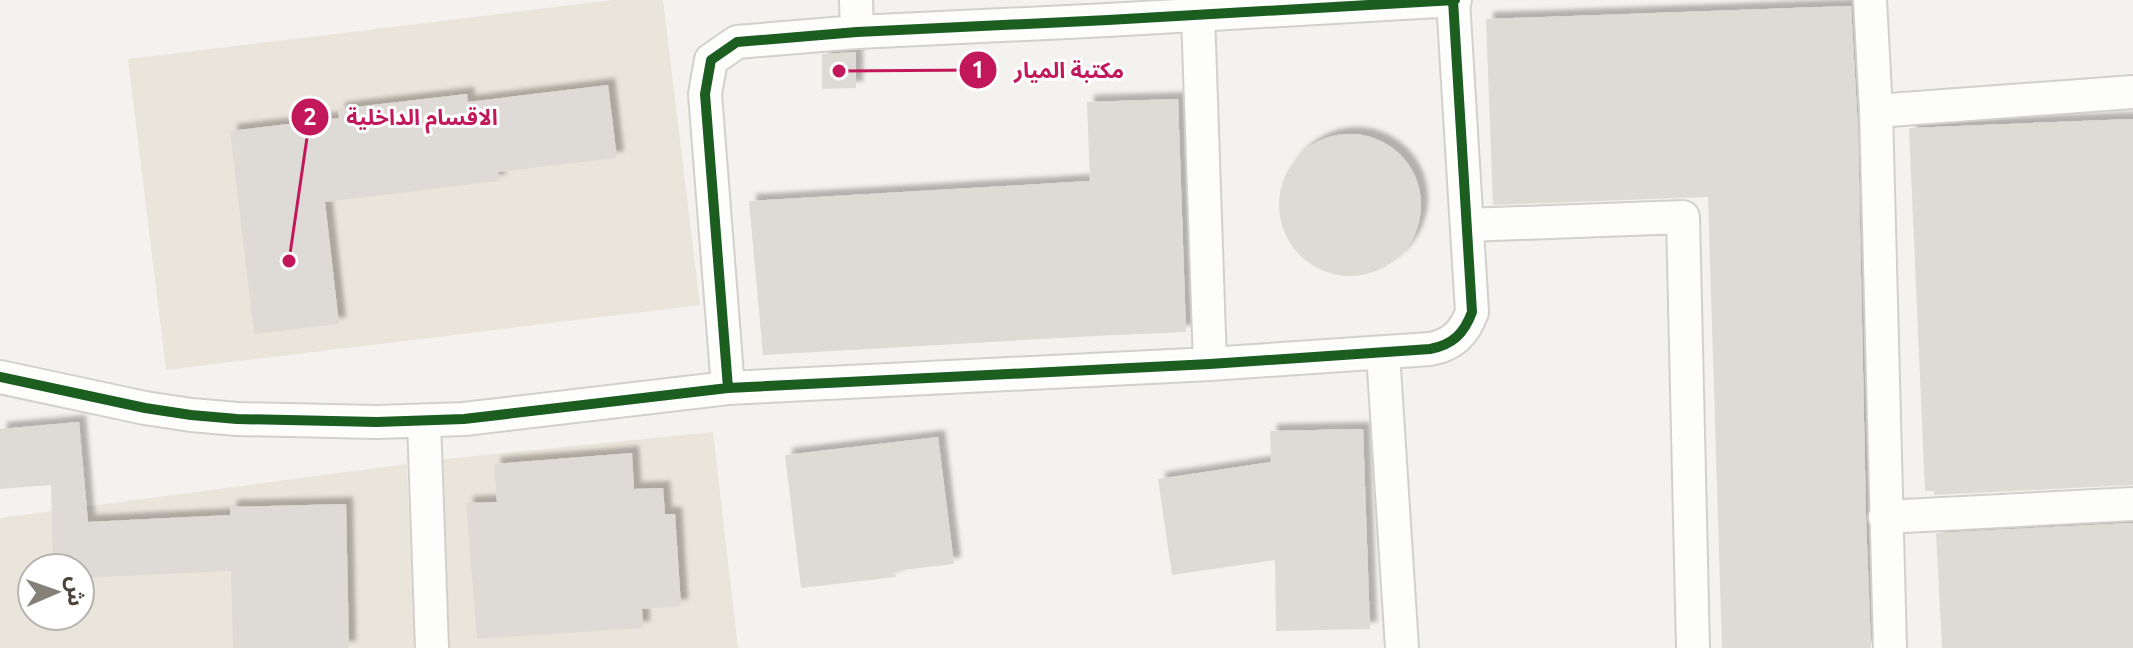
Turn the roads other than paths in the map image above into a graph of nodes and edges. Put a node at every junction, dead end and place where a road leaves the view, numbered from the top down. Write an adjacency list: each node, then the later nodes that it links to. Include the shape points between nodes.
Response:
1 (856, 0): 6 (street)
2 (1454, 0): 5 (street); 9 (street)
3 (1870, 0): 8 (street)
4 (1108, 10): 5 (street); 6 (street)
5 (1198, 14): 11 (street)
6 (857, 32): 13 (street, via 737,42 711,60 705,94)
7 (2133, 92): 8 (street)
8 (1876, 111): 16 (street)
9 (1467, 225): 10 (street, via 1472,312 1462,334 1442,347); 19 (street, via 1683,217)
10 (1383, 353): 11 (street); 18 (street)
11 (1210, 364): 13 (street)
12 (0, 377): 14 (street, via 191,415)
13 (728, 388): 14 (street)
14 (424, 421): 17 (street)
15 (2133, 504): 16 (street)
16 (1885, 517): 20 (street)
17 (432, 648)
18 (1402, 648)
19 (1693, 648)
20 (1890, 648)

